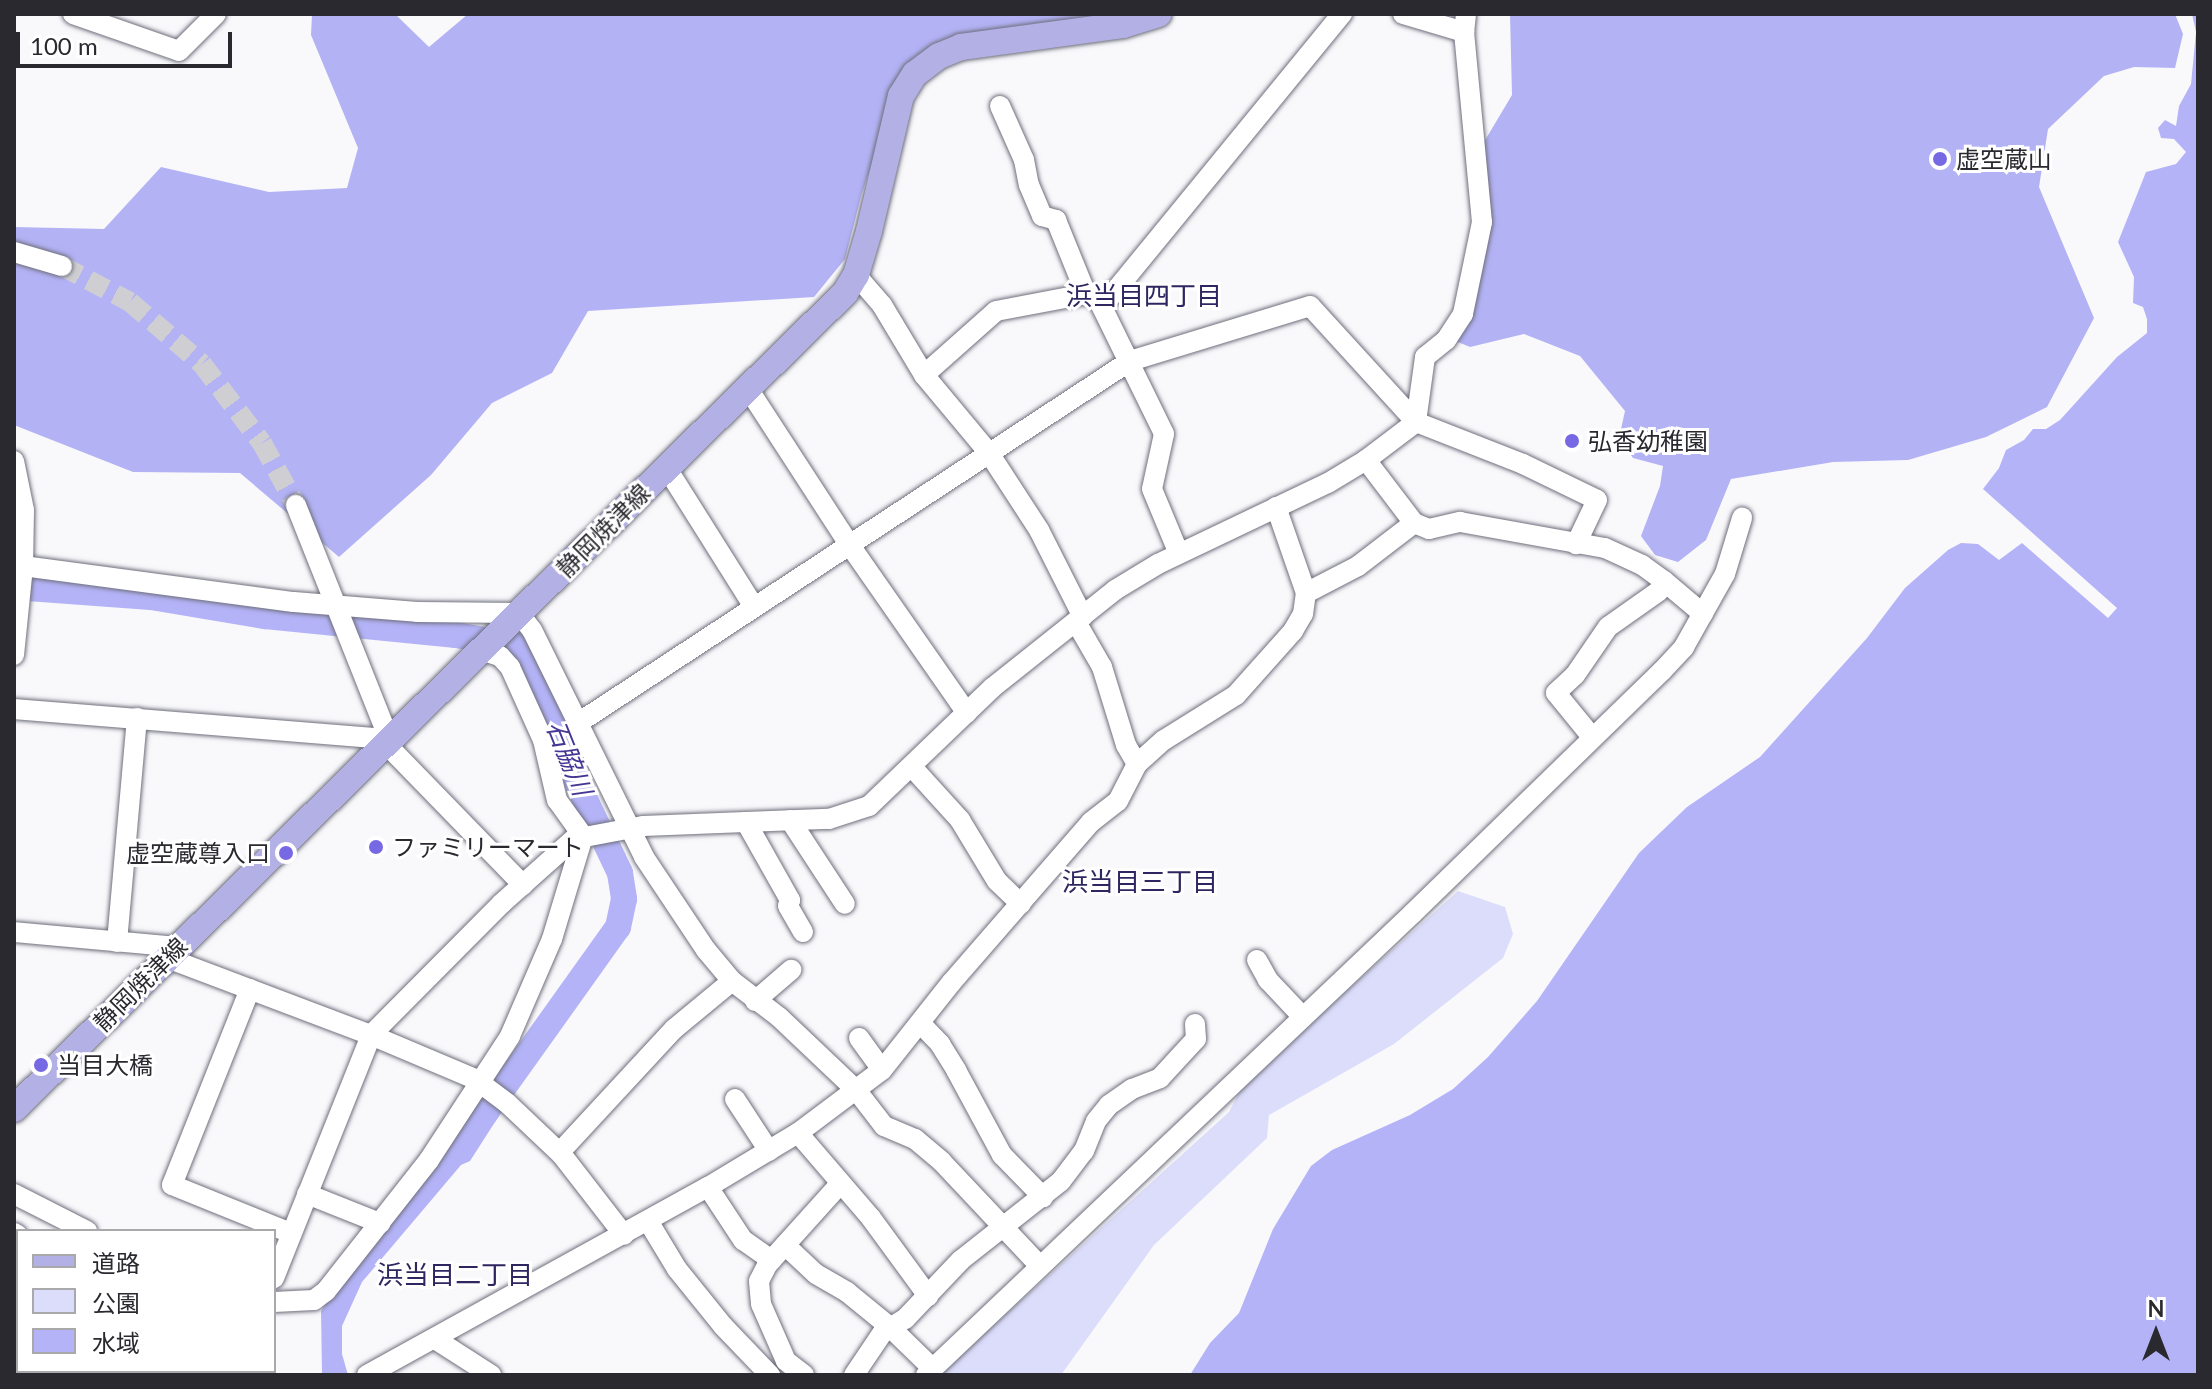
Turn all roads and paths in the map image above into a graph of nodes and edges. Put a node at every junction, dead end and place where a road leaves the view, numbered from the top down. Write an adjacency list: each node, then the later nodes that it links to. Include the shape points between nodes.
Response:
1 (73, 14): 2 (street, via 179,51)
2 (216, 14)
3 (1158, 14): 10 (main road, 静岡焼津線, via 1123,25 961,47 915,74 901,96)
4 (1342, 14): 12 (street)
5 (1403, 14): 6 (street)
6 (1465, 23): 16 (street, via 1482,222 1463,314 1446,340 1425,357)
7 (1000, 106): 11 (street, via 1042,216 1056,220)
8 (14, 252): 9 (street)
9 (62, 266)
10 (856, 275): 14 (street, via 882,305); 15 (main road, 静岡焼津線, via 845,293)
11 (1086, 294): 12 (street); 14 (street, via 996,311)
12 (1102, 307): 13 (street)
13 (1130, 361): 16 (street, via 1310,306); 17 (street); 27 (street, via 1164,434 1152,489)
14 (924, 375): 17 (street)
15 (747, 387): 20 (main road, 静岡焼津線); 25 (street)
16 (1416, 422): 18 (street); 26 (street, via 1597,500)
17 (989, 453): 25 (street); 36 (street, via 1039,530)
18 (1366, 460): 22 (street); 24 (street)
19 (14, 461): 28 (street, via 24,510)
20 (666, 467): 32 (street); 35 (main road, 静岡焼津線)
21 (296, 505): 33 (street)
22 (1276, 507): 27 (street); 30 (street)
23 (1742, 518): 34 (street, via 1725,574)
24 (1414, 523): 26 (street, via 1429,529 1460,522); 30 (street, via 1358,566)
25 (849, 544): 32 (street); 40 (street)
26 (1576, 544): 29 (street, via 1605,548)
27 (1179, 554): 36 (street, via 1115,590)
28 (23, 566): 31 (street); 33 (street)
29 (1664, 581): 34 (street); 43 (street, via 1659,591 1608,627 1556,693)
30 (1306, 593): 45 (street, via 1293,631 1236,695 1154,747)
31 (16, 600): 38 (street)
32 (754, 607): 42 (street)
33 (337, 609): 35 (street); 44 (street)
34 (1703, 614): 43 (street, via 1684,647)
35 (512, 619): 37 (main road, 静岡焼津線); 42 (street, via 532,630)
36 (1079, 619): 40 (street); 45 (street)
37 (483, 648): 44 (main road, 静岡焼津線); 50 (street, via 510,667 543,740 557,800)
38 (14, 655)
39 (14, 709): 41 (street)
40 (967, 713): 46 (street)
41 (137, 718): 44 (street); 56 (street)
42 (578, 723): 49 (street)
43 (1592, 737): 63 (street)
44 (387, 741): 51 (street); 57 (main road, 静岡焼津線)
45 (1137, 764): 53 (street, via 1118,801 1091,822)
46 (912, 767): 47 (street, via 883,796 847,816); 53 (street, via 960,820 997,881)
47 (790, 820): 48 (street); 52 (street)
48 (746, 822): 49 (street); 55 (street)
49 (631, 827): 50 (street); 60 (street, via 663,889)
50 (583, 836): 51 (street); 69 (street, via 530,996)
51 (523, 885): 66 (street)
52 (845, 904)
53 (1021, 904): 64 (street)
54 (14, 932): 56 (street)
55 (803, 932)
56 (117, 942): 57 (street)
57 (172, 952): 61 (street); 72 (main road, 静岡焼津線)
58 (1257, 960): 63 (street, via 1268,980)
59 (791, 970): 62 (street)
60 (732, 981): 62 (street); 75 (street, via 674,1029)
61 (250, 989): 66 (street); 85 (street, via 172,1185)
62 (755, 1001): 70 (street)
63 (1303, 1017): 88 (street)
64 (921, 1024): 68 (street); 80 (street, via 940,1044 1002,1155)
65 (1195, 1024): 80 (street, via 1196,1039 1160,1078 1109,1105 1084,1151)
66 (371, 1035): 69 (street); 79 (street)
67 (859, 1038): 68 (street)
68 (882, 1070): 70 (street)
69 (482, 1084): 75 (street); 82 (street)
70 (857, 1091): 73 (street); 83 (street, via 884,1126 924,1147)
71 (735, 1099): 74 (street)
72 (14, 1109)
73 (798, 1133): 74 (street); 76 (street)
74 (769, 1151): 77 (street)
75 (560, 1152): 86 (street)
76 (840, 1184): 87 (street); 90 (street)
77 (708, 1187): 81 (street); 87 (street, via 743,1240)
78 (14, 1194): 84 (street)
79 (307, 1194): 82 (street); 85 (street)
80 (1043, 1197): 83 (street)
81 (648, 1221): 86 (street); 94 (street, via 677,1269 723,1326)
82 (380, 1223): 91 (street, via 326,1291 314,1300)
83 (1004, 1227): 88 (street); 90 (street, via 961,1260)
84 (83, 1229)
85 (291, 1233): 89 (street)
86 (624, 1235): 93 (street)
87 (778, 1252): 92 (street, via 847,1292); 94 (street, via 759,1281)
88 (1040, 1266): 95 (street)
89 (276, 1273)
90 (928, 1296): 92 (street)
91 (276, 1302)
92 (891, 1328): 95 (street); 99 (street)
93 (435, 1339): 96 (street); 97 (street)
94 (776, 1370): 98 (street)
95 (929, 1372)
96 (379, 1373)
97 (491, 1375)
98 (804, 1375)
99 (854, 1375)

